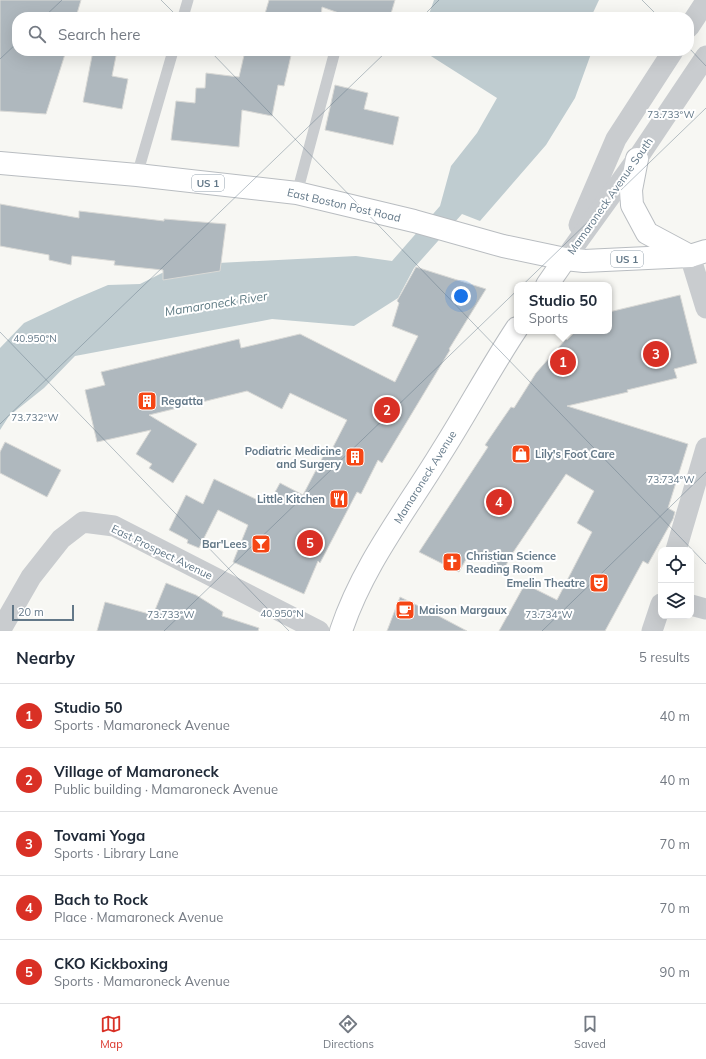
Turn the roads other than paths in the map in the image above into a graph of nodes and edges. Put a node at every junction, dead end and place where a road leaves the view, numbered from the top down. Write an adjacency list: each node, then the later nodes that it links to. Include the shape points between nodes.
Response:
1 (188, 0): 3 (lane)
2 (706, 1): 4 (street)
3 (184, 12)
4 (694, 19)
5 (172, 56): 11 (lane)
6 (333, 56): 12 (lane)
7 (670, 56): 14 (street, Mamaroneck Avenue South, via 616,139)
8 (706, 56): 9 (street, Mamaroneck Avenue South)
9 (637, 159): 13 (main road, via 631,190 632,205 648,233); 14 (street, Mamaroneck Avenue South)
10 (0, 163): 11 (main road, East Boston Post Road / US 1)
11 (137, 175): 12 (main road, East Boston Post Road / US 1)
12 (297, 193): 14 (main road, East Boston Post Road / US 1)
13 (698, 254): 14 (main road, US 1, via 584,261); 16 (street)
14 (565, 259): 15 (main road)
15 (549, 282)
16 (706, 308)
17 (514, 333): 25 (main road, Mamaroneck Avenue, via 440,455 377,552 349,607)
18 (706, 448): 19 (street)
19 (677, 547)
20 (694, 606): 21 (street)
21 (706, 608)
22 (658, 613): 26 (street)
23 (0, 631): 24 (street, East Prospect Avenue, via 31,577 61,539 83,522 114,526)
24 (319, 631)
25 (341, 631)
26 (652, 631)

